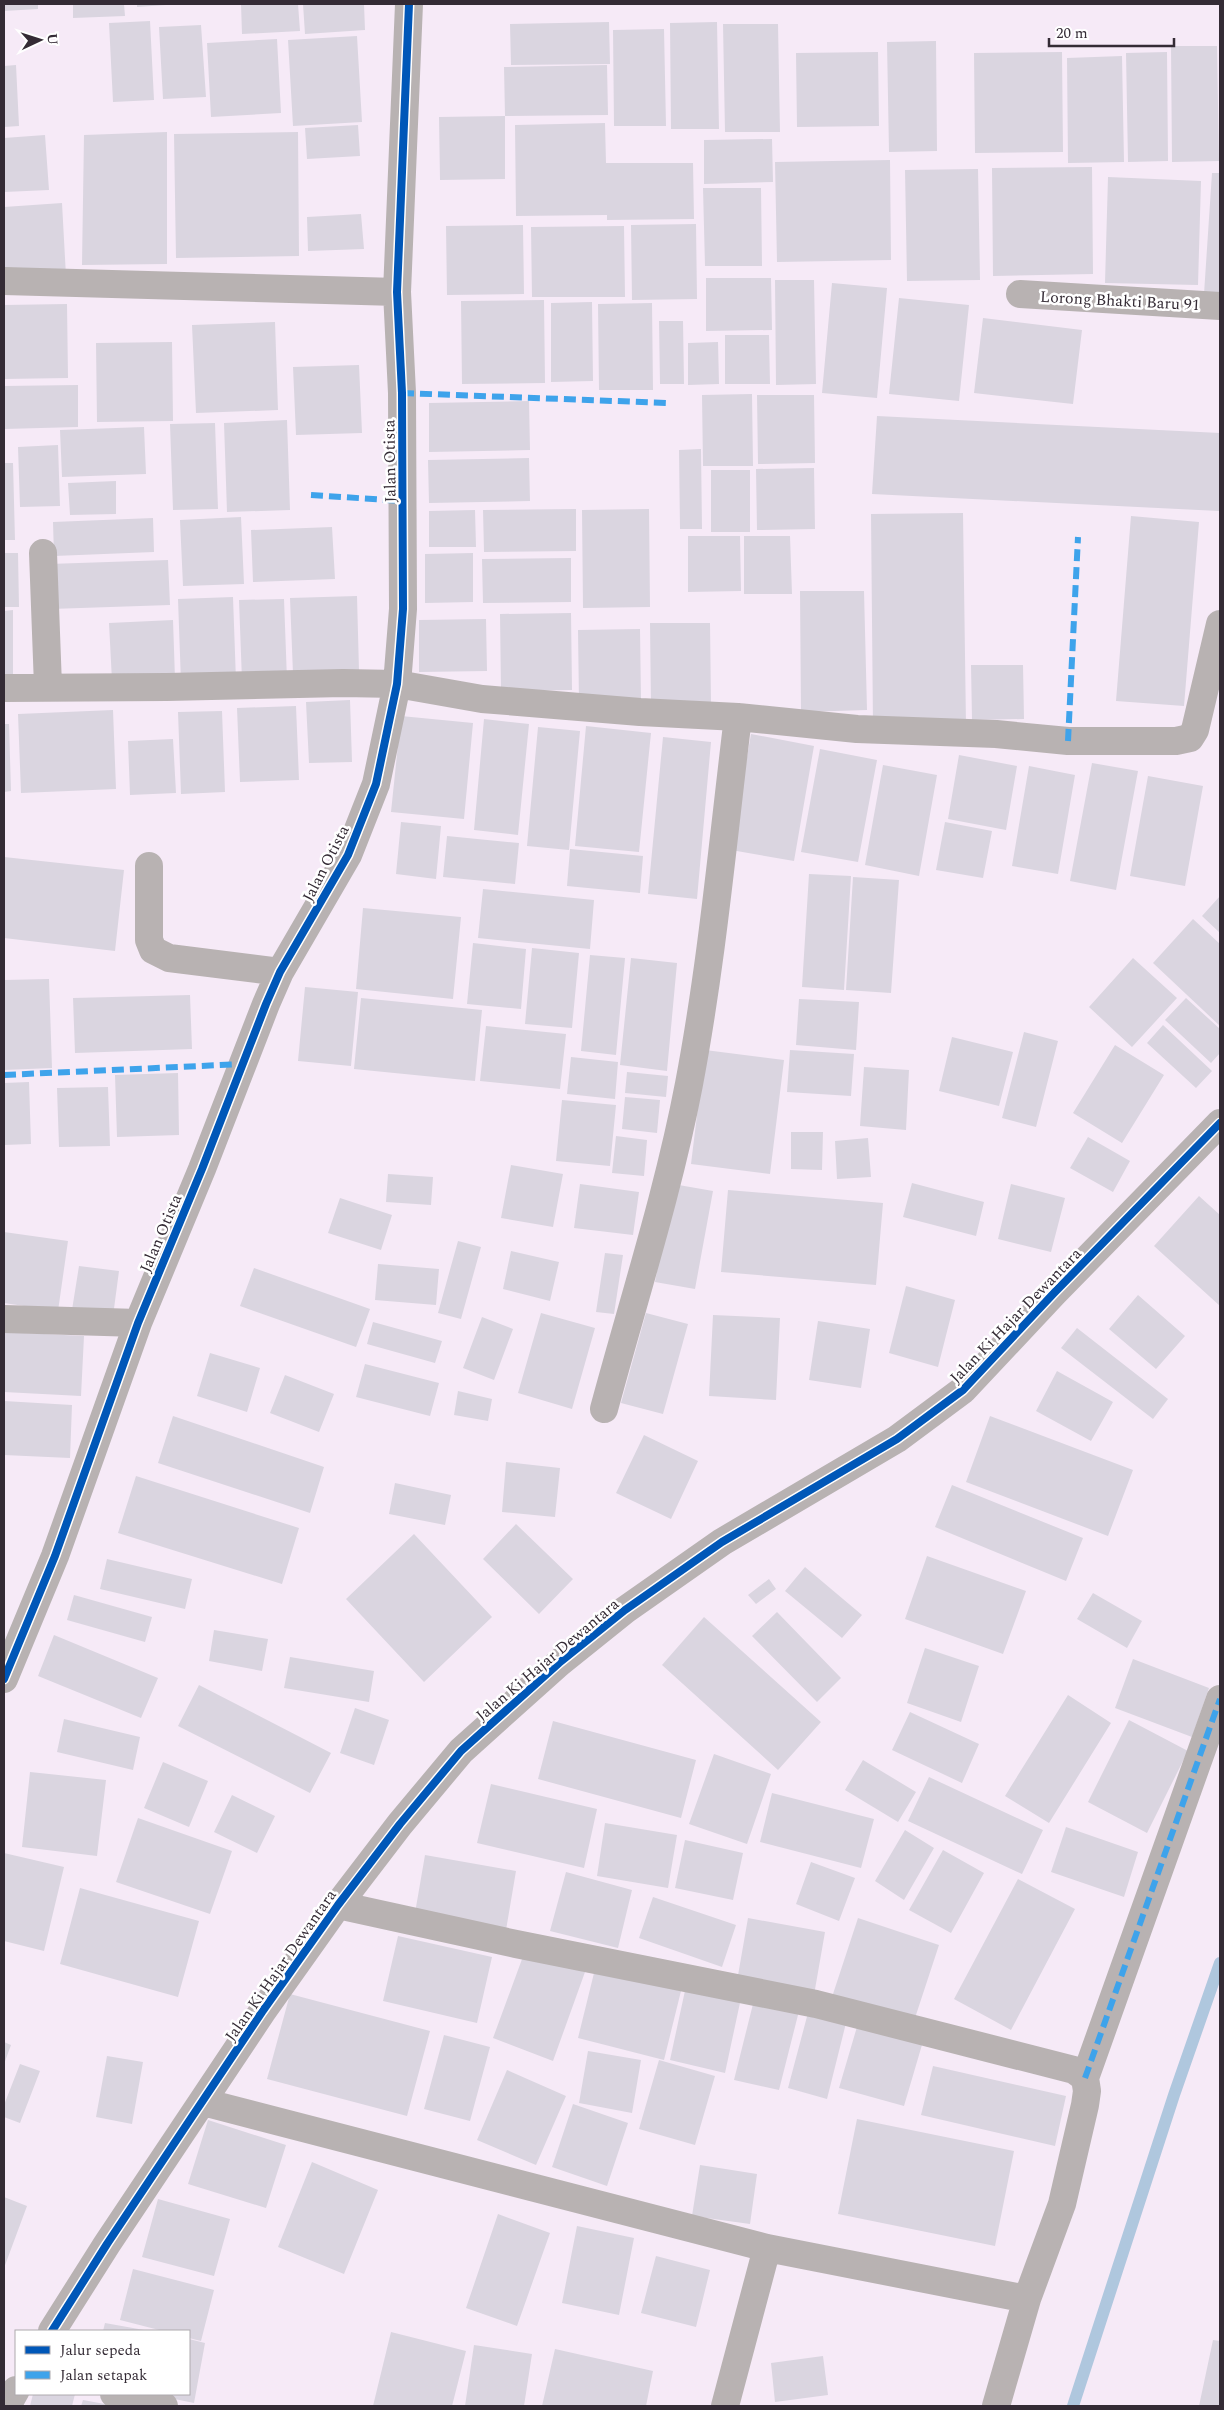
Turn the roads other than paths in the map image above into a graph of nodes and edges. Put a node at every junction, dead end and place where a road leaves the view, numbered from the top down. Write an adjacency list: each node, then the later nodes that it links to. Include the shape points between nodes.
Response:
1 (409, 4): 3 (street, Jalan Otista)
2 (4, 281): 3 (street)
3 (398, 292): 8 (street, Jalan Otista, via 403,580)
4 (1020, 294): 5 (street, Lorong Bhakti Baru 91)
5 (1220, 306)
6 (43, 553): 9 (street)
7 (1220, 624): 11 (street, via 1195,730 1190,738 1176,741 1068,741 996,734 858,729)
8 (397, 684): 9 (street); 11 (street, via 482,699); 13 (street, Jalan Otista, via 376,784 348,855)
9 (48, 686): 10 (street)
10 (4, 688)
11 (738, 717): 17 (street, via 705,986 689,1084 672,1161)
12 (149, 866): 13 (street, via 149,940 153,950 169,958)
13 (280, 972): 16 (street, Jalan Otista)
14 (1220, 1123): 20 (street, Jalan Ki Hajar Dewantara, via 964,1390 897,1439 722,1542 625,1610 496,1718 460,1751)
15 (4, 1319): 16 (street)
16 (138, 1323): 18 (street, Jalan Otista, via 55,1556)
17 (604, 1409)
18 (4, 1679)
19 (1220, 1699): 21 (street)
20 (338, 1905): 21 (street, via 816,2004 1074,2070); 22 (street, Jalan Ki Hajar Dewantara)
21 (1085, 2078): 24 (street, via 1085,2106 1064,2195)
22 (203, 2102): 23 (street); 25 (street, Jalan Ki Hajar Dewantara)
23 (767, 2248): 24 (street); 30 (street)
24 (1027, 2299): 31 (street)
25 (53, 2330)
26 (15, 2392): 28 (street)
27 (118, 2395): 29 (street)
28 (7, 2406)
29 (164, 2406)
30 (725, 2406)
31 (996, 2406)

